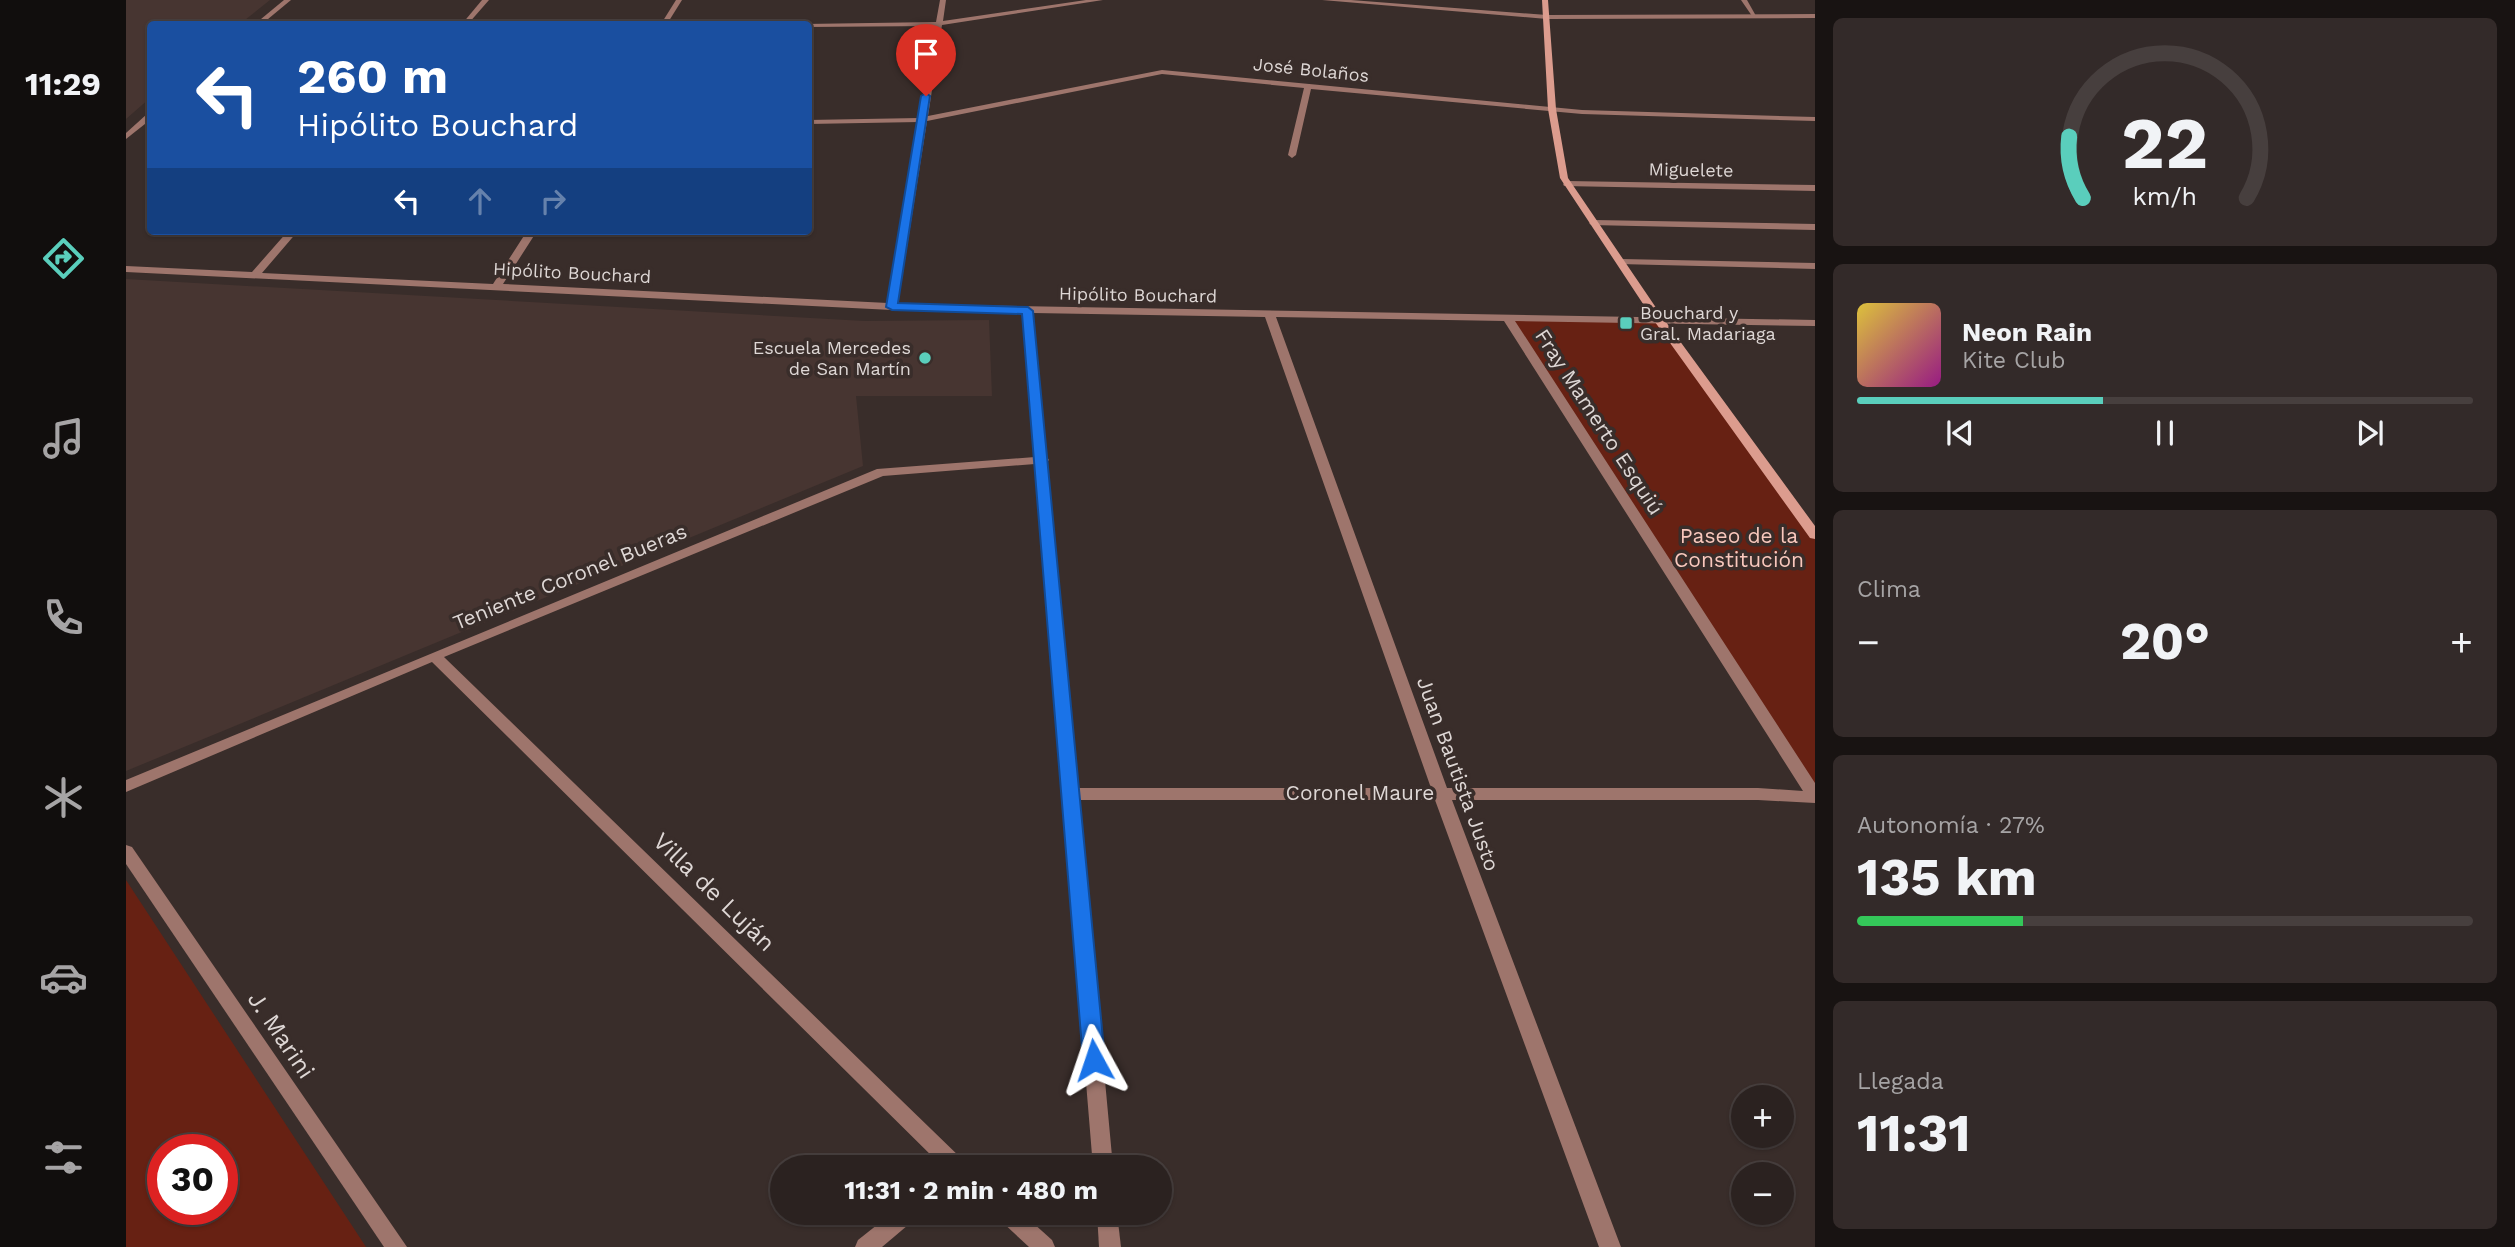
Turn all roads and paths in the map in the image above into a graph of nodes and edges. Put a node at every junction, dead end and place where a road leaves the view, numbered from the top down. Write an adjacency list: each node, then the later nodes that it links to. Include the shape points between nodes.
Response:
1 (288, 0): 12 (street)
2 (485, 0): 13 (street)
3 (679, 0): 14 (street)
4 (943, 0): 15 (street)
5 (1100, 0): 15 (street)
6 (1325, 0): 11 (street)
7 (1545, 0): 11 (main road)
8 (1744, 0): 9 (street)
9 (1754, 15): 10 (street); 11 (street)
10 (1815, 16)
11 (1547, 17): 18 (main road)
12 (262, 21)
13 (468, 21)
14 (666, 21)
15 (940, 23): 16 (street); 21 (street)
16 (812, 25)
17 (1308, 86): 18 (street, José Bolaños); 21 (street, José Bolaños, via 1162,72); 26 (street)
18 (1552, 109): 20 (street, José Bolaños); 27 (main road)
19 (147, 119): 23 (street)
20 (1815, 119)
21 (921, 120): 22 (street, José Bolaños); 38 (street)
22 (812, 122)
23 (140, 125): 24 (street); 25 (street)
24 (147, 125)
25 (126, 136)
26 (1292, 155)
27 (1567, 184): 28 (street, Miguelete); 29 (main road)
28 (1815, 188)
29 (1594, 223): 30 (street); 33 (main road)
30 (1815, 227)
31 (290, 235): 36 (street)
32 (529, 235): 37 (street)
33 (1622, 262): 34 (street); 42 (main road)
34 (1815, 266)
35 (126, 269): 36 (street, Hipólito Bouchard)
36 (255, 275): 37 (street, Hipólito Bouchard)
37 (496, 287): 38 (street, Hipólito Bouchard)
38 (892, 307): 39 (street, Hipólito Bouchard)
39 (1028, 311): 40 (street, Hipólito Bouchard); 44 (street)
40 (1270, 315): 41 (street, Hipólito Bouchard); 49 (street, Juan Bautista Justo)
41 (1507, 317): 42 (street, Hipólito Bouchard); 51 (street, Fray Mamerto Esquiú)
42 (1659, 320): 43 (street, Hipólito Bouchard); 45 (main road)
43 (1815, 323)
44 (1043, 460): 47 (street, Teniente Coronel Bueras, via 881,472); 50 (street)
45 (1809, 518): 46 (main road)
46 (1815, 535)
47 (434, 656): 48 (street, Teniente Coronel Bueras); 53 (street, Villa de Luján)
48 (126, 786)
49 (1441, 793): 50 (street, Coronel Maure); 51 (street, Coronel Maure); 62 (street, Juan Bautista Justo)
50 (1072, 794): 54 (street)
51 (1815, 797)
52 (126, 851): 58 (street, J. Marini)
53 (945, 1155)
54 (1102, 1155)
55 (893, 1225): 59 (street)
56 (1020, 1225): 60 (street)
57 (1108, 1225): 61 (street)
58 (396, 1247)
59 (866, 1247)
60 (1045, 1247)
61 (1110, 1247)
62 (1610, 1247)

